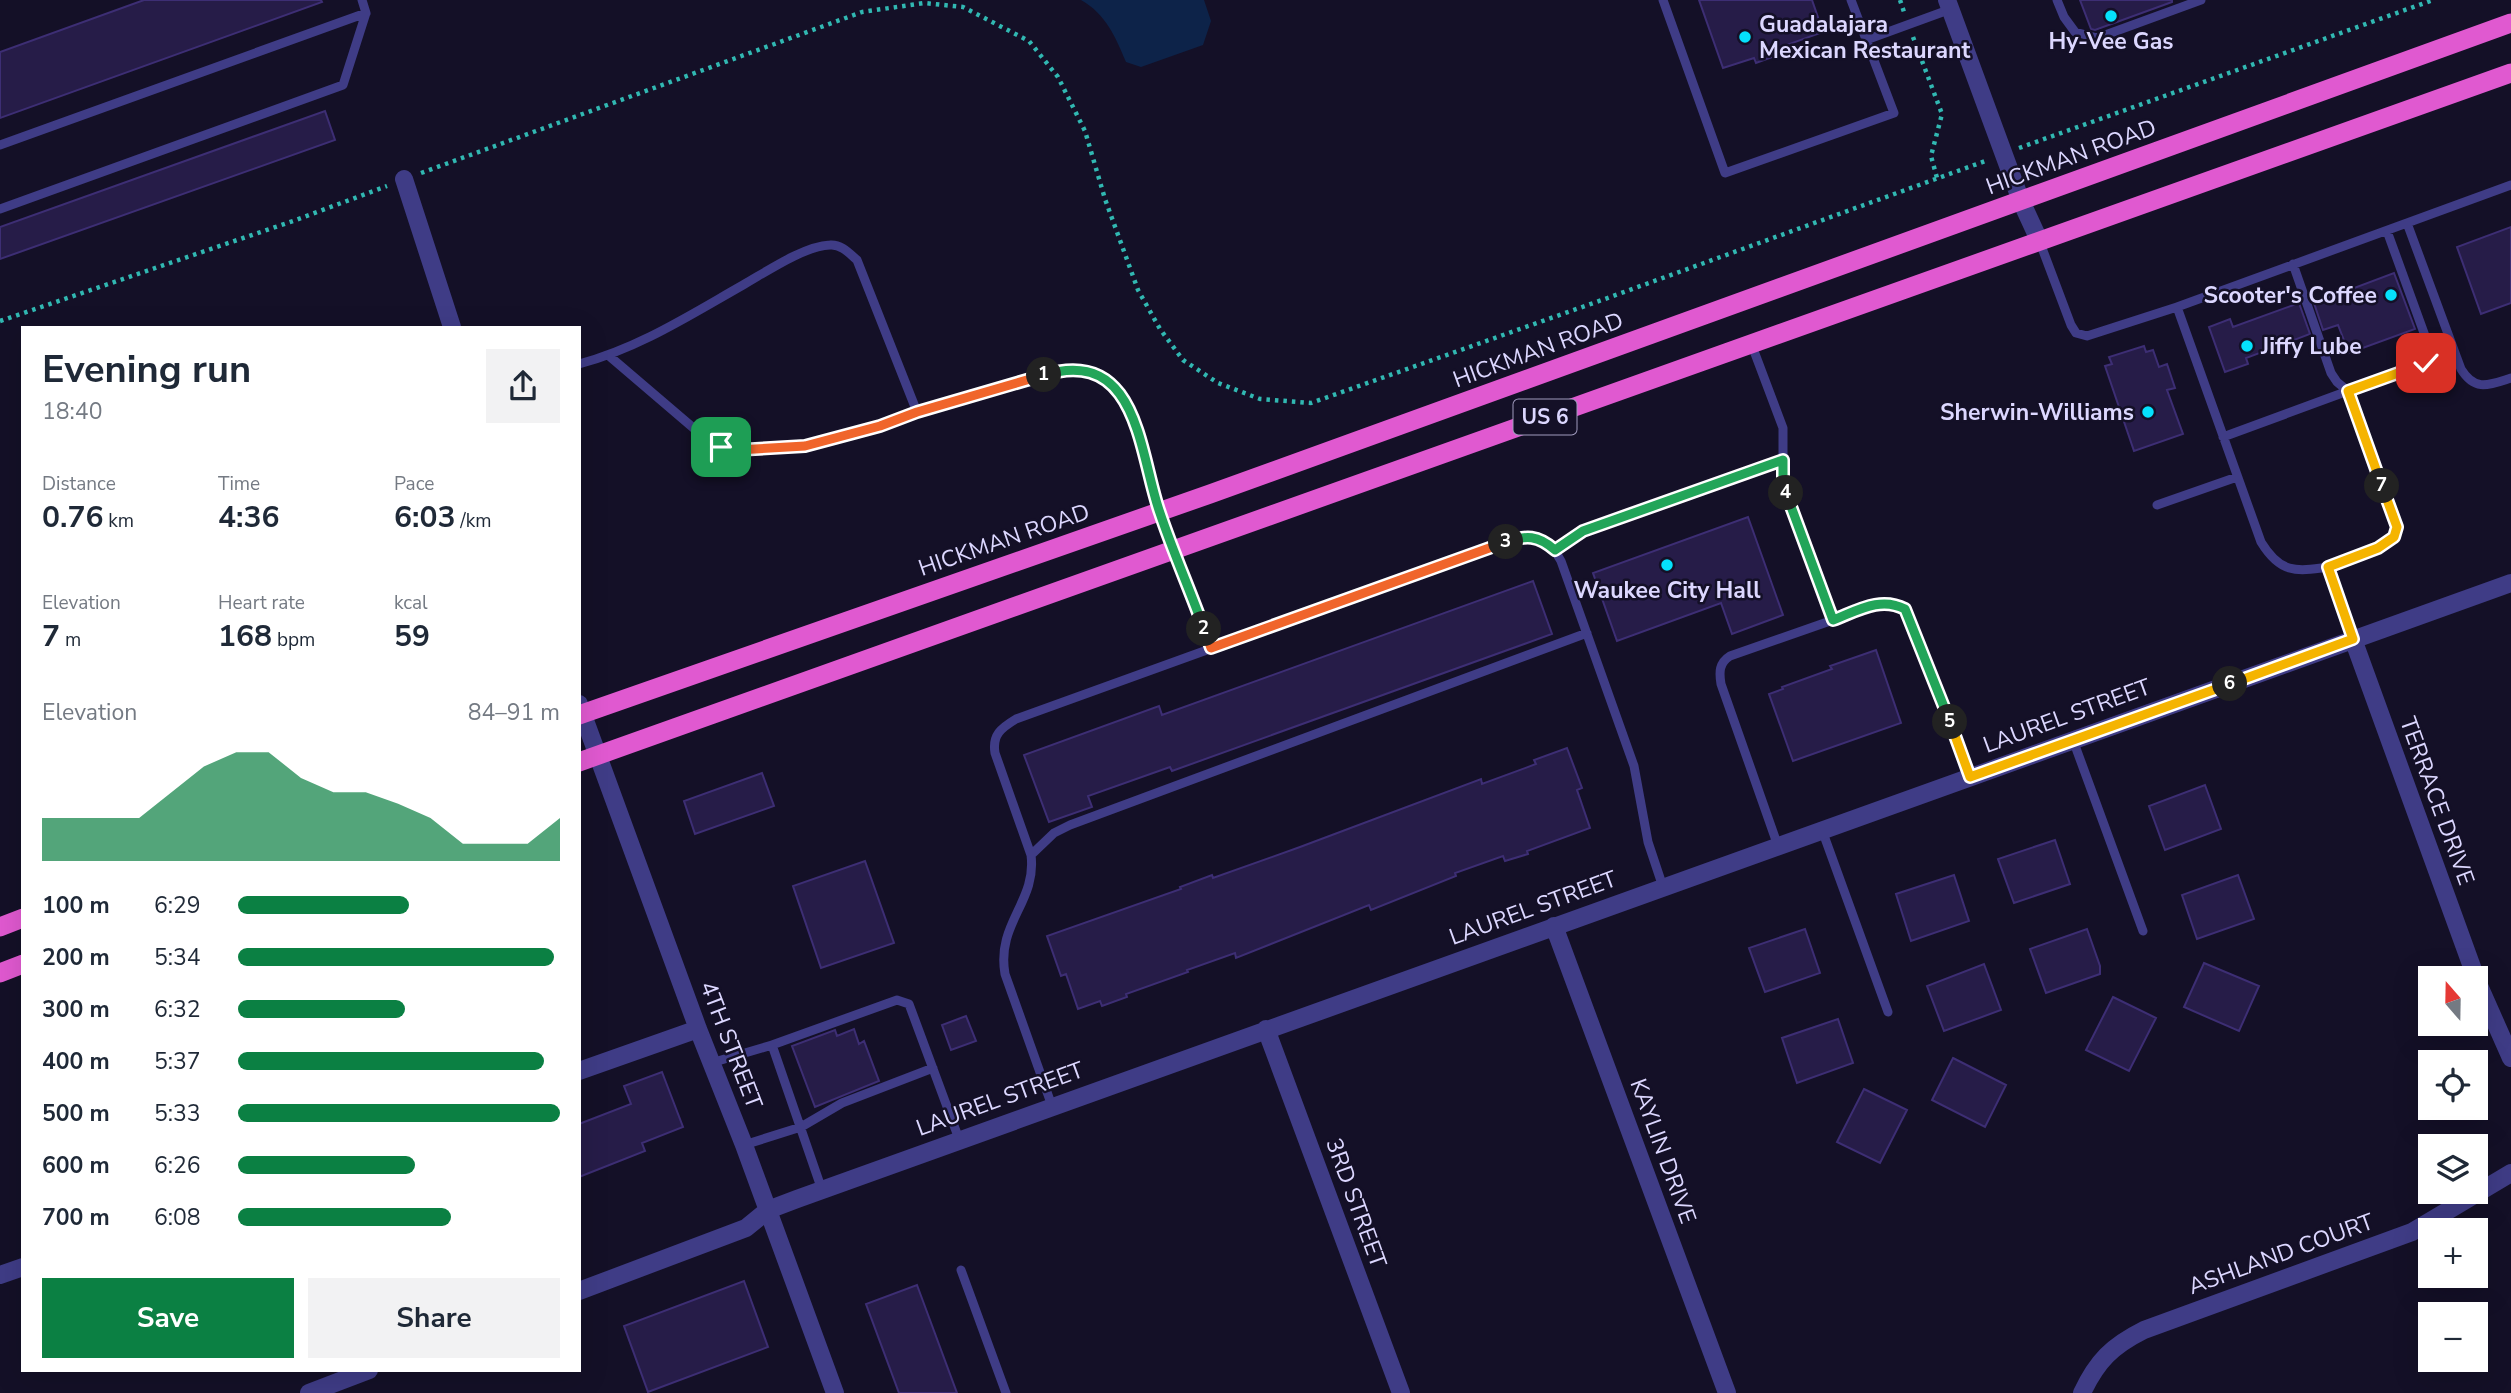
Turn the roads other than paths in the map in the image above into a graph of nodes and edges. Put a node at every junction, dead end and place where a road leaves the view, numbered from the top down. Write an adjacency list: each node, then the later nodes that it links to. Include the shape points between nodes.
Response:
1 (362, 0): 7 (lane)
2 (1663, 0): 9 (lane, via 1724,173 1894,113)
3 (1851, 0): 9 (lane)
4 (2057, 0): 5 (lane, via 2075,33 2097,38)
5 (2202, 0)
6 (1949, 3): 9 (lane, via 1909,25); 14 (street)
7 (366, 13): 11 (lane); 15 (lane, via 344,85)
8 (2511, 23): 14 (highway, HICKMAN ROAD / US 6)
9 (1866, 40)
10 (2511, 73): 18 (highway, US 6)
11 (0, 145)
12 (404, 180): 21 (street)
13 (2511, 185): 16 (lane)
14 (2021, 201): 18 (street); 34 (highway, HICKMAN ROAD / US 6)
15 (0, 209)
16 (2407, 223): 17 (lane); 23 (lane)
17 (2387, 231): 19 (lane); 26 (lane, via 2428,344)
18 (2039, 240): 20 (lane, via 2077,333 2087,336); 22 (highway, US 6)
19 (2293, 264): 20 (lane); 28 (lane, via 2331,373)
20 (2176, 307): 30 (lane)
21 (452, 326)
22 (1751, 343): 31 (lane, via 1783,428); 35 (highway, US 6)
23 (2454, 352): 26 (lane); 27 (lane, via 2460,369 2476,384 2488,386)
24 (608, 355): 25 (lane); 29 (lane, via 710,443 737,450 805,446); 29 (lane, via 635,345 810,249 832,244 857,260)
25 (581, 363)
26 (2426, 363): 28 (lane)
27 (2511, 378)
28 (2348, 391): 30 (lane); 37 (lane, via 2397,527 2394,537 2378,548)
29 (917, 412): 34 (lane, via 1052,373 1084,370 1106,380 1122,396 1143,445)
30 (2222, 437): 32 (lane)
31 (1783, 460): 36 (lane, via 1583,531); 39 (lane, via 1783,483)
32 (2237, 477): 33 (lane); 37 (lane, via 2272,560 2290,569)
33 (2157, 505)
34 (1159, 512): 35 (lane); 43 (highway, HICKMAN ROAD / US 6)
35 (1175, 549): 42 (lane); 45 (highway, US 6)
36 (1555, 550): 40 (lane); 42 (lane, via 1532,536 1517,538)
37 (2328, 567): 41 (lane)
38 (2511, 583): 41 (street, LAUREL STREET)
39 (1833, 620): 46 (lane, via 1882,602 1905,609); 48 (lane, via 1730,656 1720,668 1721,684)
40 (1587, 633): 49 (lane, via 1070,825); 50 (lane, via 1634,766 1648,842)
41 (2353, 639): 44 (street, LAUREL STREET); 56 (street, TERRACE DRIVE)
42 (1211, 648): 49 (lane, via 1016,719 996,734 995,753)
43 (581, 711): 45 (street, 4TH STREET)
44 (2073, 740): 46 (street, LAUREL STREET); 54 (lane)
45 (588, 759): 60 (street, 4TH STREET)
46 (1970, 777): 47 (street, LAUREL STREET)
47 (1822, 830): 48 (street, LAUREL STREET); 59 (lane)
48 (1778, 846): 50 (street, LAUREL STREET)
49 (1031, 855): 67 (lane, via 1030,886 1011,926 1003,959)
50 (1663, 887): 52 (street, LAUREL STREET)
51 (21, 919): 53 (highway)
52 (1554, 926): 61 (street, LAUREL STREET); 83 (street, KAYLIN DRIVE)
53 (0, 927)
54 (2143, 931)
55 (21, 965): 57 (highway)
56 (2471, 966)
57 (0, 973)
58 (2488, 1006): 63 (street, TERRACE DRIVE)
59 (1888, 1012)
60 (698, 1029): 64 (street, 4TH STREET); 66 (street)
61 (1266, 1029): 67 (street, LAUREL STREET); 82 (street, 3RD STREET)
62 (772, 1045): 64 (lane); 65 (lane, via 897,1000 909,1004); 68 (lane)
63 (2511, 1058)
64 (711, 1063): 70 (street, 4TH STREET)
65 (933, 1068): 68 (lane, via 842,1103); 69 (lane)
66 (581, 1070)
67 (1052, 1106): 69 (street, LAUREL STREET)
68 (801, 1127): 70 (lane); 72 (lane)
69 (959, 1139): 72 (street, LAUREL STREET)
70 (744, 1145): 73 (street, 4TH STREET)
71 (2511, 1173): 84 (street, ASHLAND COURT, via 2412,1232 2123,1341 2092,1371)
72 (822, 1190): 73 (street, LAUREL STREET)
73 (768, 1210): 77 (street, LAUREL STREET, via 747,1228); 80 (street, 4TH STREET)
74 (21, 1268): 76 (street)
75 (961, 1270): 81 (lane)
76 (0, 1275)
77 (581, 1291)
78 (364, 1372): 79 (street)
79 (309, 1393)
80 (835, 1393)
81 (1006, 1393)
82 (1401, 1393)
83 (1727, 1393)
84 (2082, 1393)

